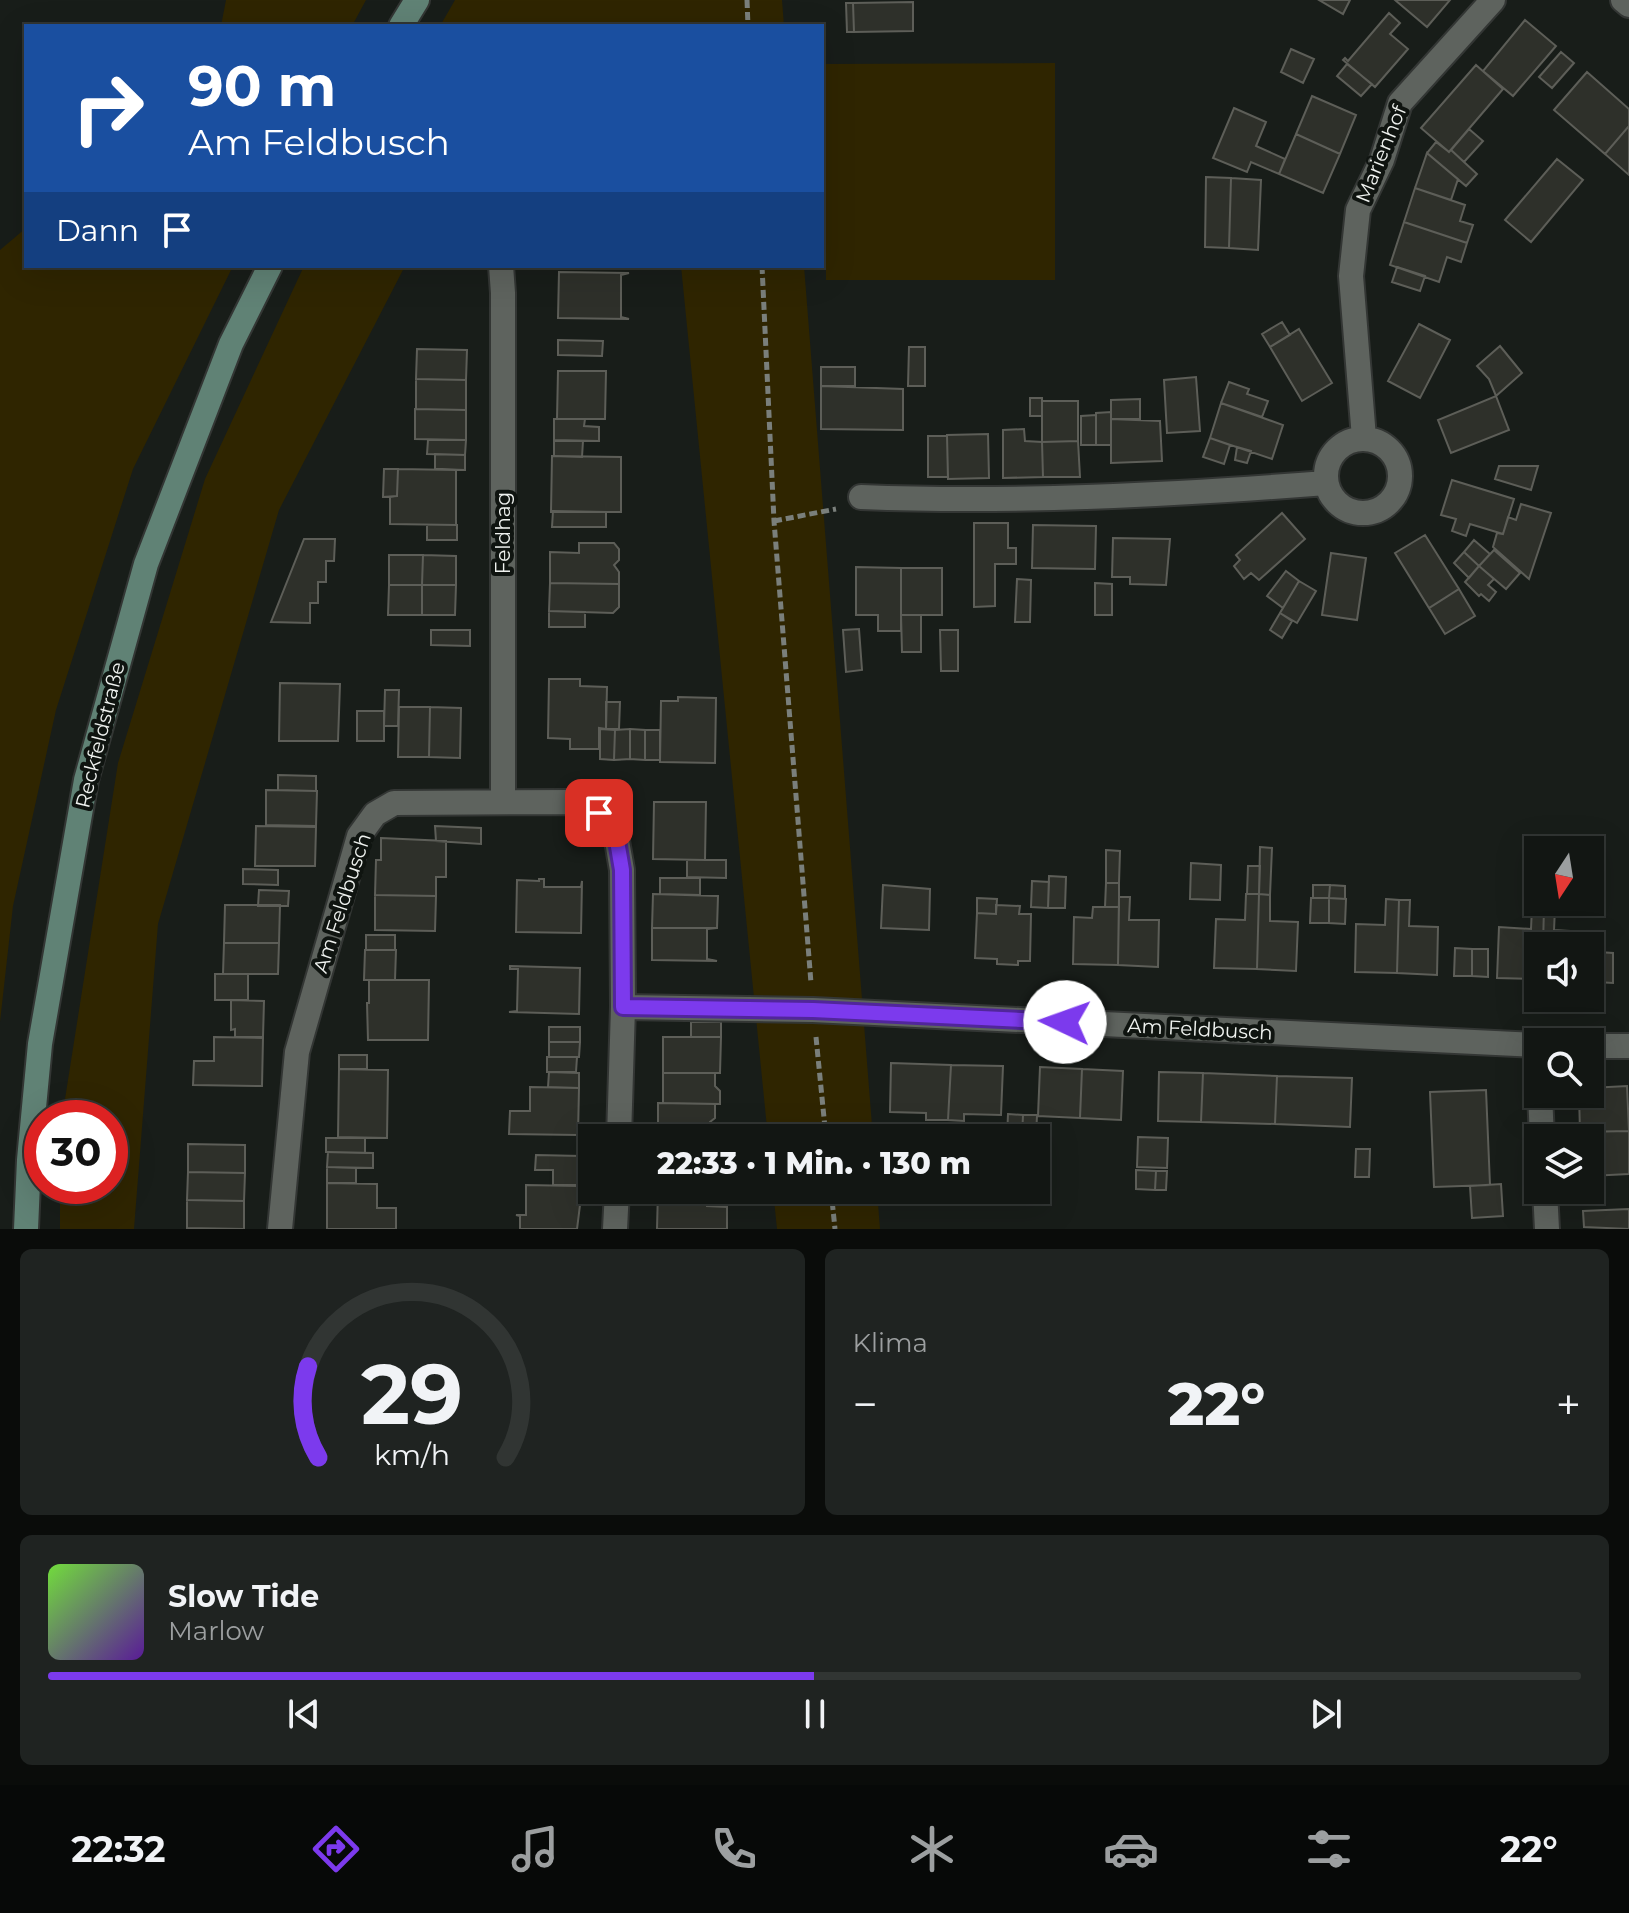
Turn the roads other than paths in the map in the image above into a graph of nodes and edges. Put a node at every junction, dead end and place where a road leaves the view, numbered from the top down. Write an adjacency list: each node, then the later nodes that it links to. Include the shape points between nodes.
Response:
1 (417, 0): 5 (street)
2 (1493, 0): 8 (street, Marienhof, via 1400,103 1382,160 1358,210 1351,276)
3 (1623, 0): 4 (street)
4 (1629, 5)
5 (402, 24)
6 (269, 268): 19 (street, Reckfeldstraße, via 231,344 146,564 86,780 40,1044)
7 (501, 268): 11 (street, Feldhag)
8 (1364, 438): 9 (street, via 1337,448 1327,464); 9 (street, via 1383,444 1395,456 1401,473 1388,503 1359,513 1332,498)
9 (1326, 483): 10 (street, via 1177,495)
10 (861, 497)
11 (503, 801): 12 (street, Am Feldbusch, via 572,802 599,813 616,835 622,870); 20 (street, Am Feldbusch, via 394,803 375,814 359,836 297,1052)
12 (623, 1007): 13 (street, Am Feldbusch, via 813,1010); 16 (street, Am Feldbusch)
13 (1524, 1044)
14 (1604, 1046): 15 (street)
15 (1629, 1046)
16 (619, 1124)
17 (616, 1204): 21 (street)
18 (1546, 1204): 22 (street)
19 (26, 1229)
20 (280, 1229)
21 (615, 1229)
22 (1547, 1229)

